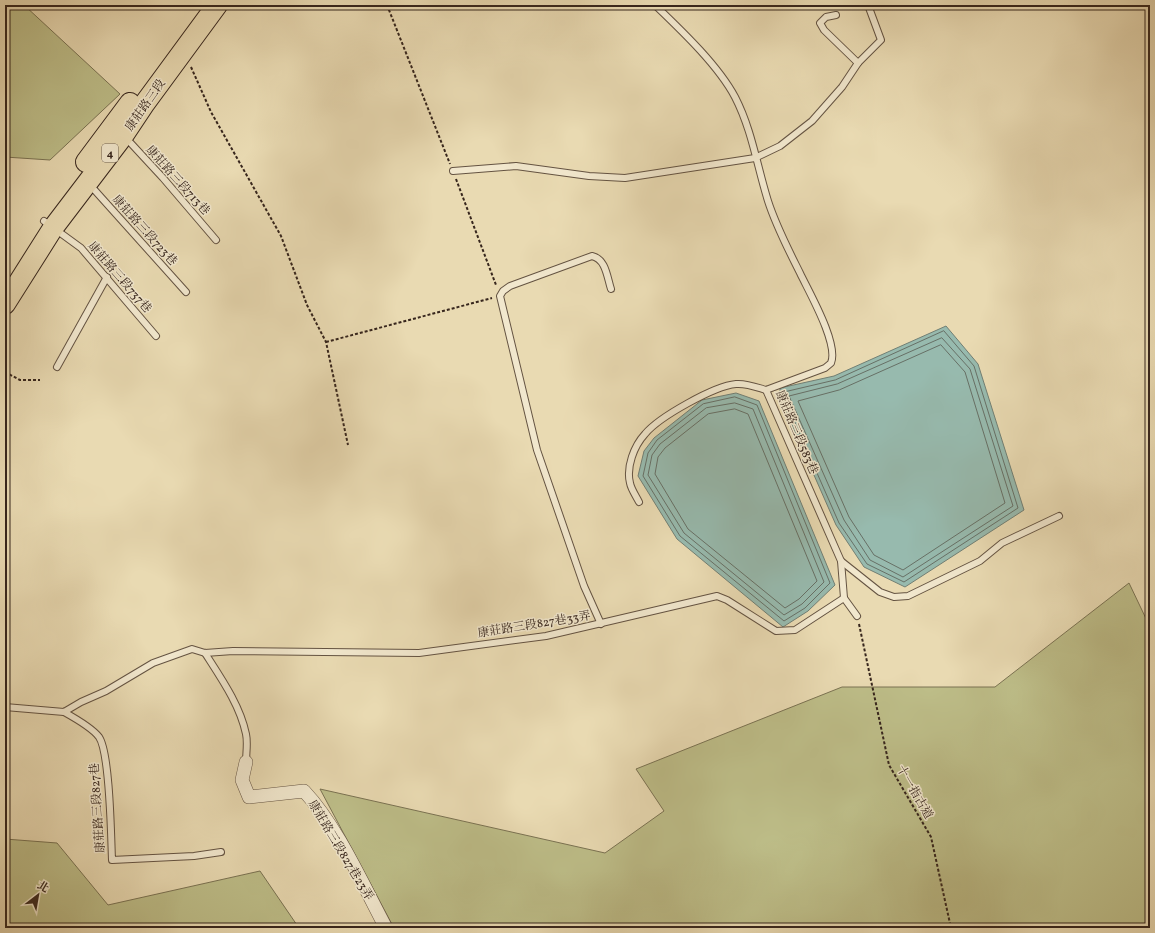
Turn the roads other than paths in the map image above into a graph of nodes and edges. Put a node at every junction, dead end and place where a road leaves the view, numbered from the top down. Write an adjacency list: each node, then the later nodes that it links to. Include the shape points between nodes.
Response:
1 (202, 5): 11 (main road, 康莊路三段 / 4)
2 (217, 5): 7 (main road, 康莊路三段 / 4)
3 (655, 5): 8 (lane, 康莊路三段583巷, via 710,62 731,90 754,143)
4 (868, 5): 6 (lane, via 881,40)
5 (836, 15): 6 (lane, via 826,17 820,23)
6 (858, 63): 8 (lane, via 842,87 812,121 780,146)
7 (123, 136): 10 (main road, 康莊路三段 / 4); 12 (lane, 康莊路三段713巷)
8 (755, 158): 9 (lane, via 625,178 516,166); 20 (lane, 康莊路三段583巷, via 780,233 820,312 833,351 831,363 825,368)
9 (453, 171)
10 (88, 182): 11 (main road, 康莊路三段 / 4); 16 (lane, 康莊路三段723巷)
11 (48, 225): 13 (lane, 康莊路三段737巷, via 82,248); 14 (main road, 康莊路三段 / 4); 17 (main road, 康莊路三段 / 4)
12 (216, 240)
13 (107, 277): 18 (lane, 康莊路三段737巷); 19 (lane)
14 (5, 279)
15 (611, 289): 26 (lane, via 602,262 592,256 510,286 500,296 537,450 584,586)
16 (186, 292)
17 (5, 304)
18 (156, 336)
19 (57, 368)
20 (766, 390): 21 (lane, via 737,384 718,388 691,402 645,433 630,461 630,483); 23 (lane, 康莊路三段583巷)
21 (639, 502)
22 (1059, 516): 23 (lane, 康莊路三段583巷, via 1002,543 980,561 908,596 894,597 880,592)
23 (841, 561): 24 (lane)
24 (844, 598): 25 (lane); 26 (lane, 康莊路三段827巷33弄, via 795,630 776,631 717,596)
25 (857, 616)
26 (601, 624): 27 (lane, 康莊路三段827巷33弄, via 546,636 419,653)
27 (205, 653): 29 (lane, via 192,649 153,662 106,691); 30 (lane, 康莊路三段827巷23弄, via 237,709 246,734)
28 (5, 707): 29 (lane, 康莊路三段827巷)
29 (64, 712): 31 (lane, 康莊路三段827巷, via 99,737 106,762 112,860 194,856)
30 (246, 762): 32 (street, 康莊路三段827巷23弄, via 242,780 249,797 304,791 315,803 350,860)
31 (221, 852)
32 (386, 928)

